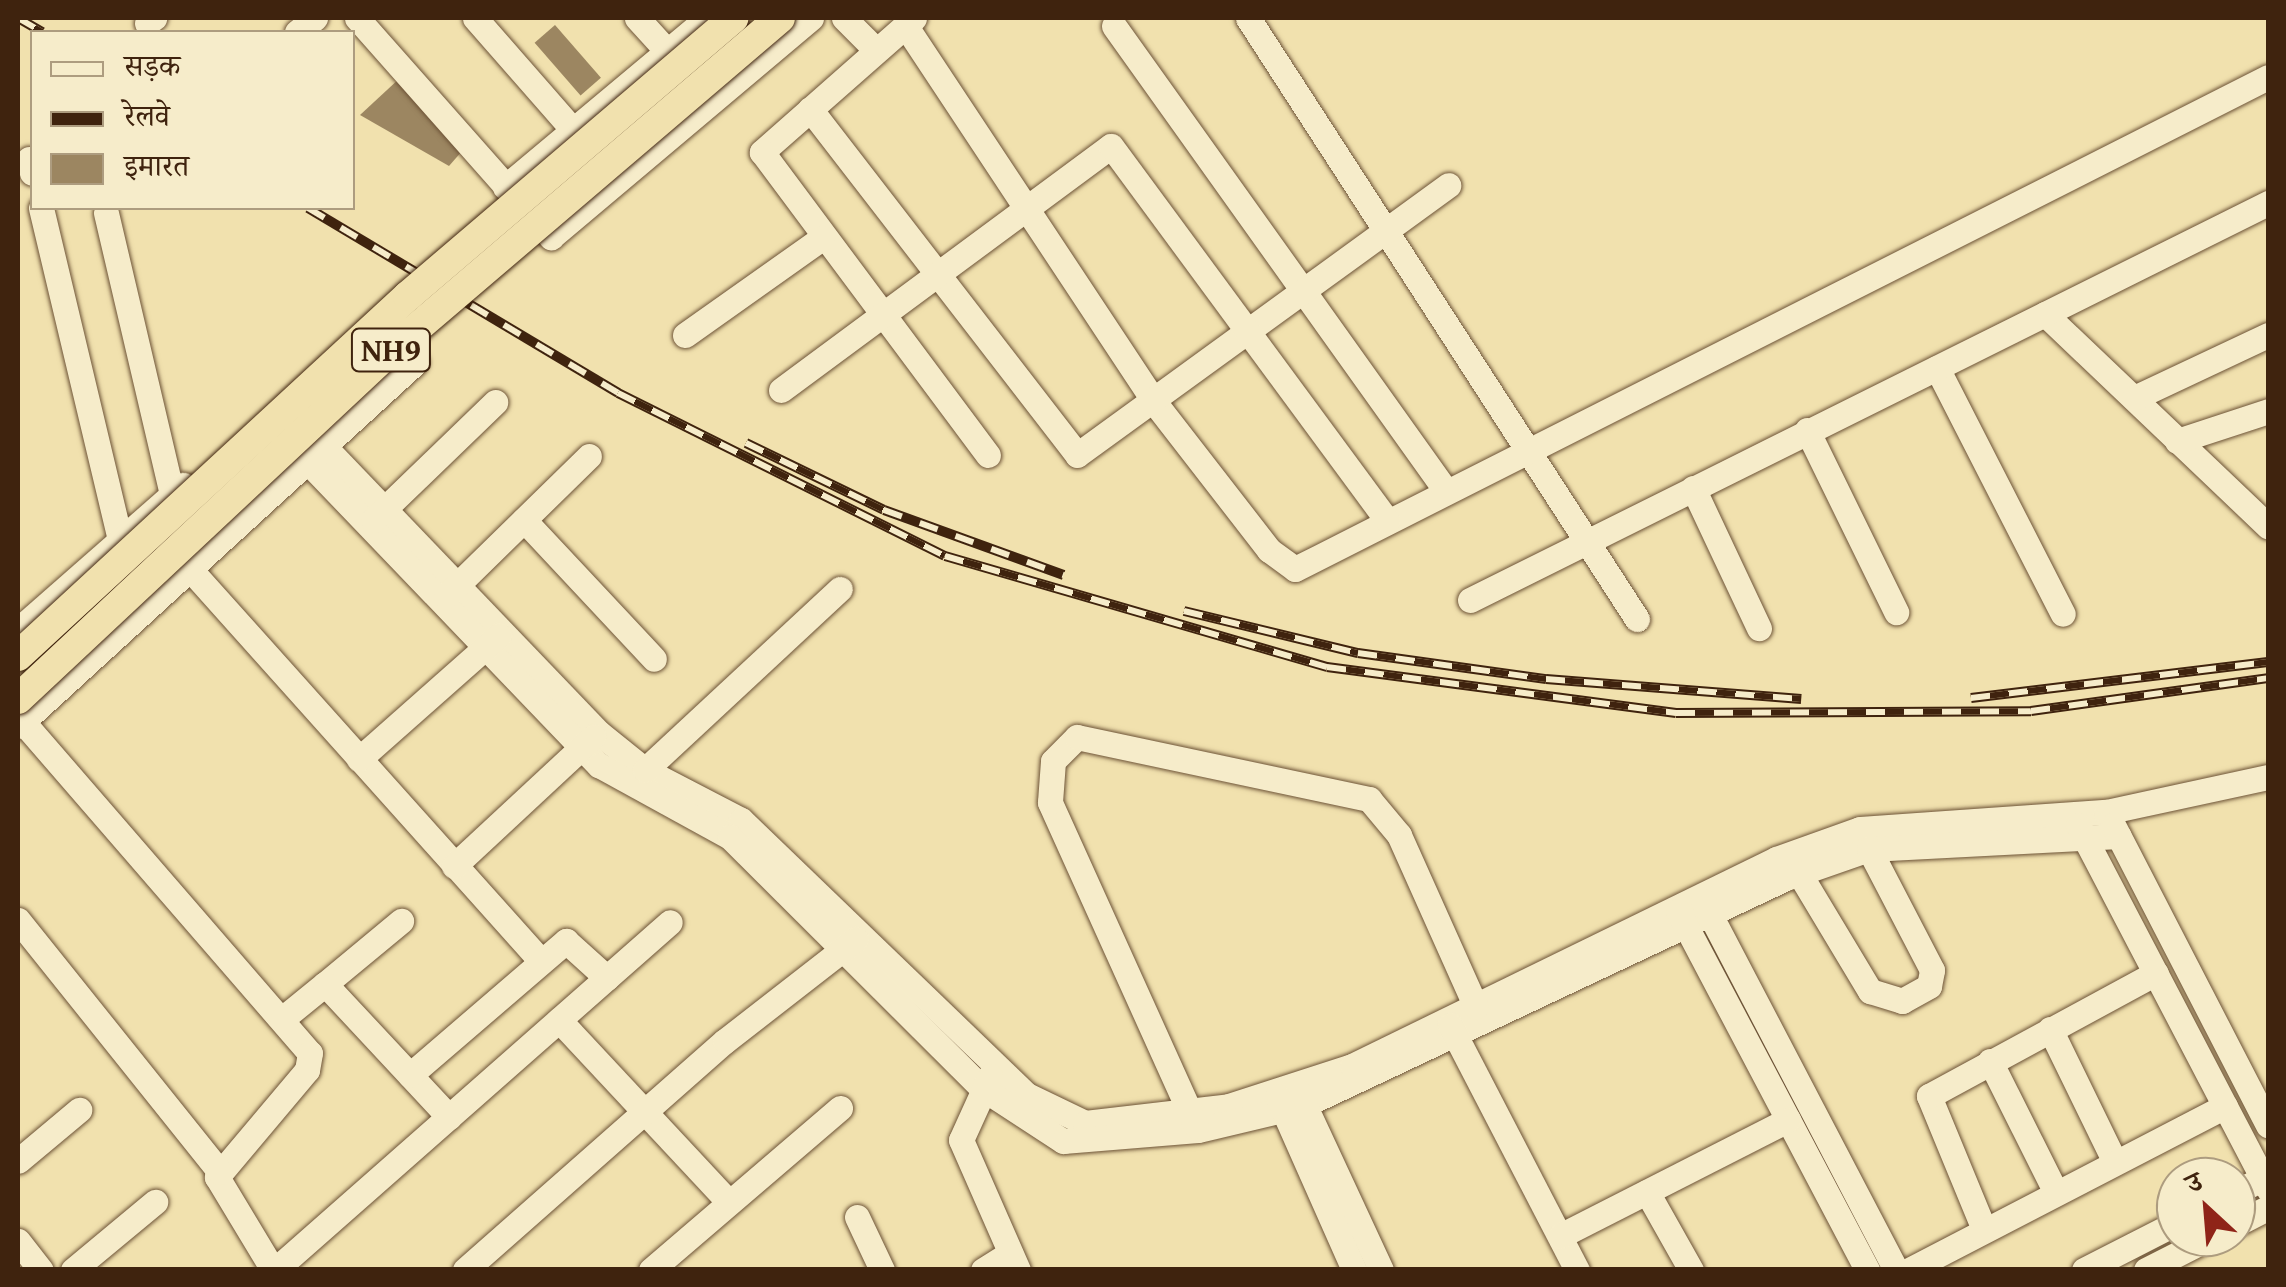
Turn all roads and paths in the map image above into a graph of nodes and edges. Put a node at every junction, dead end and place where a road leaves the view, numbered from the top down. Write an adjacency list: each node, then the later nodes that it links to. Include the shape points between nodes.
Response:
1 (356, 18): 17 (street)
2 (475, 18): 16 (street)
3 (638, 18): 13 (street)
4 (707, 18): 13 (street)
5 (734, 18): 64 (main road, NH9, bridge, via 408,296)
6 (780, 18): 66 (main road, NH9, bridge, via 392,349)
7 (811, 18): 17 (street, via 554,236)
8 (844, 18): 12 (street)
9 (1248, 18): 23 (street)
10 (910, 21): 12 (street); 21 (street)
11 (1114, 26): 26 (street)
12 (876, 50): 15 (street)
13 (667, 52): 16 (street)
14 (2268, 77): 41 (street)
15 (810, 109): 24 (street, via 762,152); 25 (street)
16 (572, 130): 17 (street)
17 (505, 186)
18 (1448, 186): 23 (street)
19 (2268, 203): 27 (street)
20 (41, 210): 53 (street)
21 (1020, 211): 25 (street); 29 (street, via 1111,146); 37 (street)
22 (106, 212): 47 (street)
23 (1387, 230): 26 (street); 41 (street)
24 (822, 238): 28 (street); 30 (street)
25 (933, 276): 28 (street); 37 (street, via 1077,456)
26 (1300, 295): 29 (street); 46 (street)
27 (2045, 314): 33 (street); 35 (street)
28 (881, 315): 34 (street); 43 (street)
29 (1248, 333): 37 (street); 50 (street)
30 (685, 335)
31 (2268, 335): 35 (street)
32 (416, 362): 42 (street)
33 (1937, 368): 39 (street); 59 (street)
34 (781, 390)
35 (2134, 398): 40 (street)
36 (495, 402): 48 (street)
37 (1155, 403): 50 (street, via 1290,568)
38 (2268, 411): 40 (street)
39 (1807, 430): 45 (street); 58 (street)
40 (2177, 441): 51 (street)
41 (1528, 449): 46 (street); 52 (street)
42 (316, 453): 47 (street, via 278,404); 48 (street); 54 (street)
43 (988, 455)
44 (589, 456): 49 (street)
45 (1694, 488): 52 (street); 61 (street)
46 (1446, 490): 50 (street)
47 (172, 494): 53 (street)
48 (378, 515): 56 (street)
49 (524, 520): 56 (street); 65 (street)
50 (1387, 521)
51 (2268, 526)
52 (1592, 538): 57 (street); 60 (street)
53 (120, 539): 62 (street)
54 (190, 568): 66 (street); 68 (street)
55 (840, 589): 69 (street)
56 (450, 592): 63 (street)
57 (1470, 600)
58 (1896, 612)
59 (2062, 614)
60 (1636, 619)
61 (1759, 628)
62 (18, 630)
63 (495, 639): 67 (street); 68 (street)
64 (18, 656)
65 (654, 659)
66 (19, 716): 89 (street)
67 (590, 740): 69 (street); 76 (street); 83 (street, via 636,792 730,836)
68 (359, 759): 76 (street)
69 (645, 770): 83 (street, via 741,820)
70 (2268, 777): 72 (street)
71 (2072, 812): 72 (street); 74 (street); 78 (street, via 1860,830)
72 (2106, 812): 73 (street)
73 (2119, 836): 74 (street); 104 (street)
74 (2085, 838): 75 (street); 85 (street)
75 (1869, 849): 77 (street); 77 (street, via 1932,970 1929,986 1902,1001 1886,1003 1870,992)
76 (454, 866): 84 (street)
77 (1799, 873): 78 (street)
78 (1706, 905): 79 (street); 132 (street)
79 (1682, 917): 88 (street); 91 (street); 102 (street)
80 (18, 920): 107 (street)
81 (401, 921): 87 (street)
82 (670, 922): 86 (street)
83 (853, 942): 95 (street); 100 (street)
84 (542, 961): 86 (street, via 572,942); 94 (street)
85 (2156, 973): 92 (street); 97 (street)
86 (607, 978): 90 (street)
87 (325, 984): 89 (street); 94 (street)
88 (1476, 1007): 91 (street); 103 (street, via 1398,835 1368,799 1077,737 1053,761 1050,802)
89 (282, 1019): 107 (street, via 310,1052 308,1070)
90 (559, 1020): 100 (street); 101 (street)
91 (1452, 1029): 96 (street); 116 (street)
92 (2050, 1030): 93 (street); 105 (street)
93 (1990, 1061): 109 (street); 114 (street, via 1927,1100)
94 (410, 1075): 101 (street)
95 (989, 1078): 103 (street, via 1063,1142); 119 (street, via 961,1140)
96 (1290, 1098): 103 (street); 127 (street); 128 (street)
97 (2225, 1106): 105 (street); 108 (street)
98 (840, 1108): 111 (street)
99 (78, 1110): 106 (street)
100 (644, 1110): 111 (street); 124 (street)
101 (449, 1117): 123 (street)
102 (1788, 1120): 110 (street); 131 (street)
103 (1194, 1122)
104 (2268, 1124)
105 (2114, 1160): 109 (street)
106 (18, 1161)
107 (220, 1172): 123 (street, via 218,1191)
108 (2267, 1181)
109 (2055, 1191): 114 (street)
110 (1647, 1192): 116 (street); 130 (street)
111 (728, 1200): 125 (street)
112 (155, 1202): 122 (street)
113 (857, 1217): 120 (street)
114 (1984, 1227): 133 (street)
115 (2156, 1232): 134 (street)
116 (1560, 1236): 129 (street)
117 (18, 1241): 121 (street)
118 (2171, 1257): 135 (street)
119 (1014, 1261): 126 (street)
120 (876, 1266)
121 (42, 1270)
122 (73, 1270)
123 (274, 1270)
124 (465, 1270)
125 (651, 1270)
126 (983, 1270)
127 (1354, 1270)
128 (1381, 1270)
129 (1577, 1270)
130 (1691, 1270)
131 (1867, 1270)
132 (1896, 1270)
133 (1908, 1270)
134 (2084, 1270)
135 (2146, 1270)

